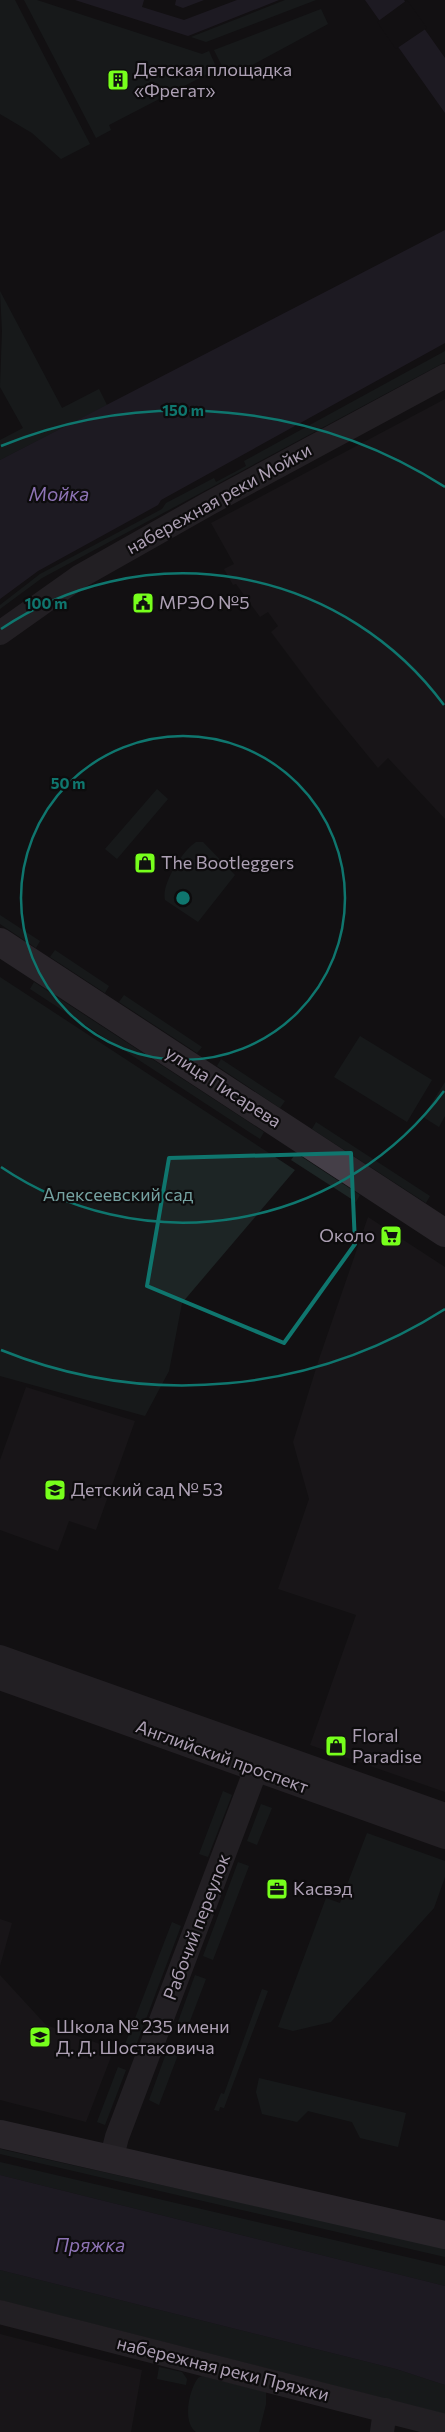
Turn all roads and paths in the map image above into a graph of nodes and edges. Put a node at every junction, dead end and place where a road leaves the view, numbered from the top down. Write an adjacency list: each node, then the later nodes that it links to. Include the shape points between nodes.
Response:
1 (445, 376): 2 (street, набережная реки Мойки, via 79,577)
2 (0, 633)
3 (0, 942): 4 (street, улица Писарева)
4 (445, 1233)
5 (0, 1657): 7 (street, Английский проспект)
6 (0, 1678): 7 (street, Английский проспект)
7 (259, 1760): 8 (street, Английский проспект); 9 (street, Английский проспект); 11 (street, Рабочий переулок)
8 (445, 1815)
9 (445, 1837)
10 (0, 2134): 11 (street)
11 (111, 2160): 12 (street)
12 (445, 2235)
13 (0, 2312): 14 (street, набережная реки Пряжки)
14 (383, 2421): 15 (street, набережная реки Пряжки)
15 (445, 2426)

